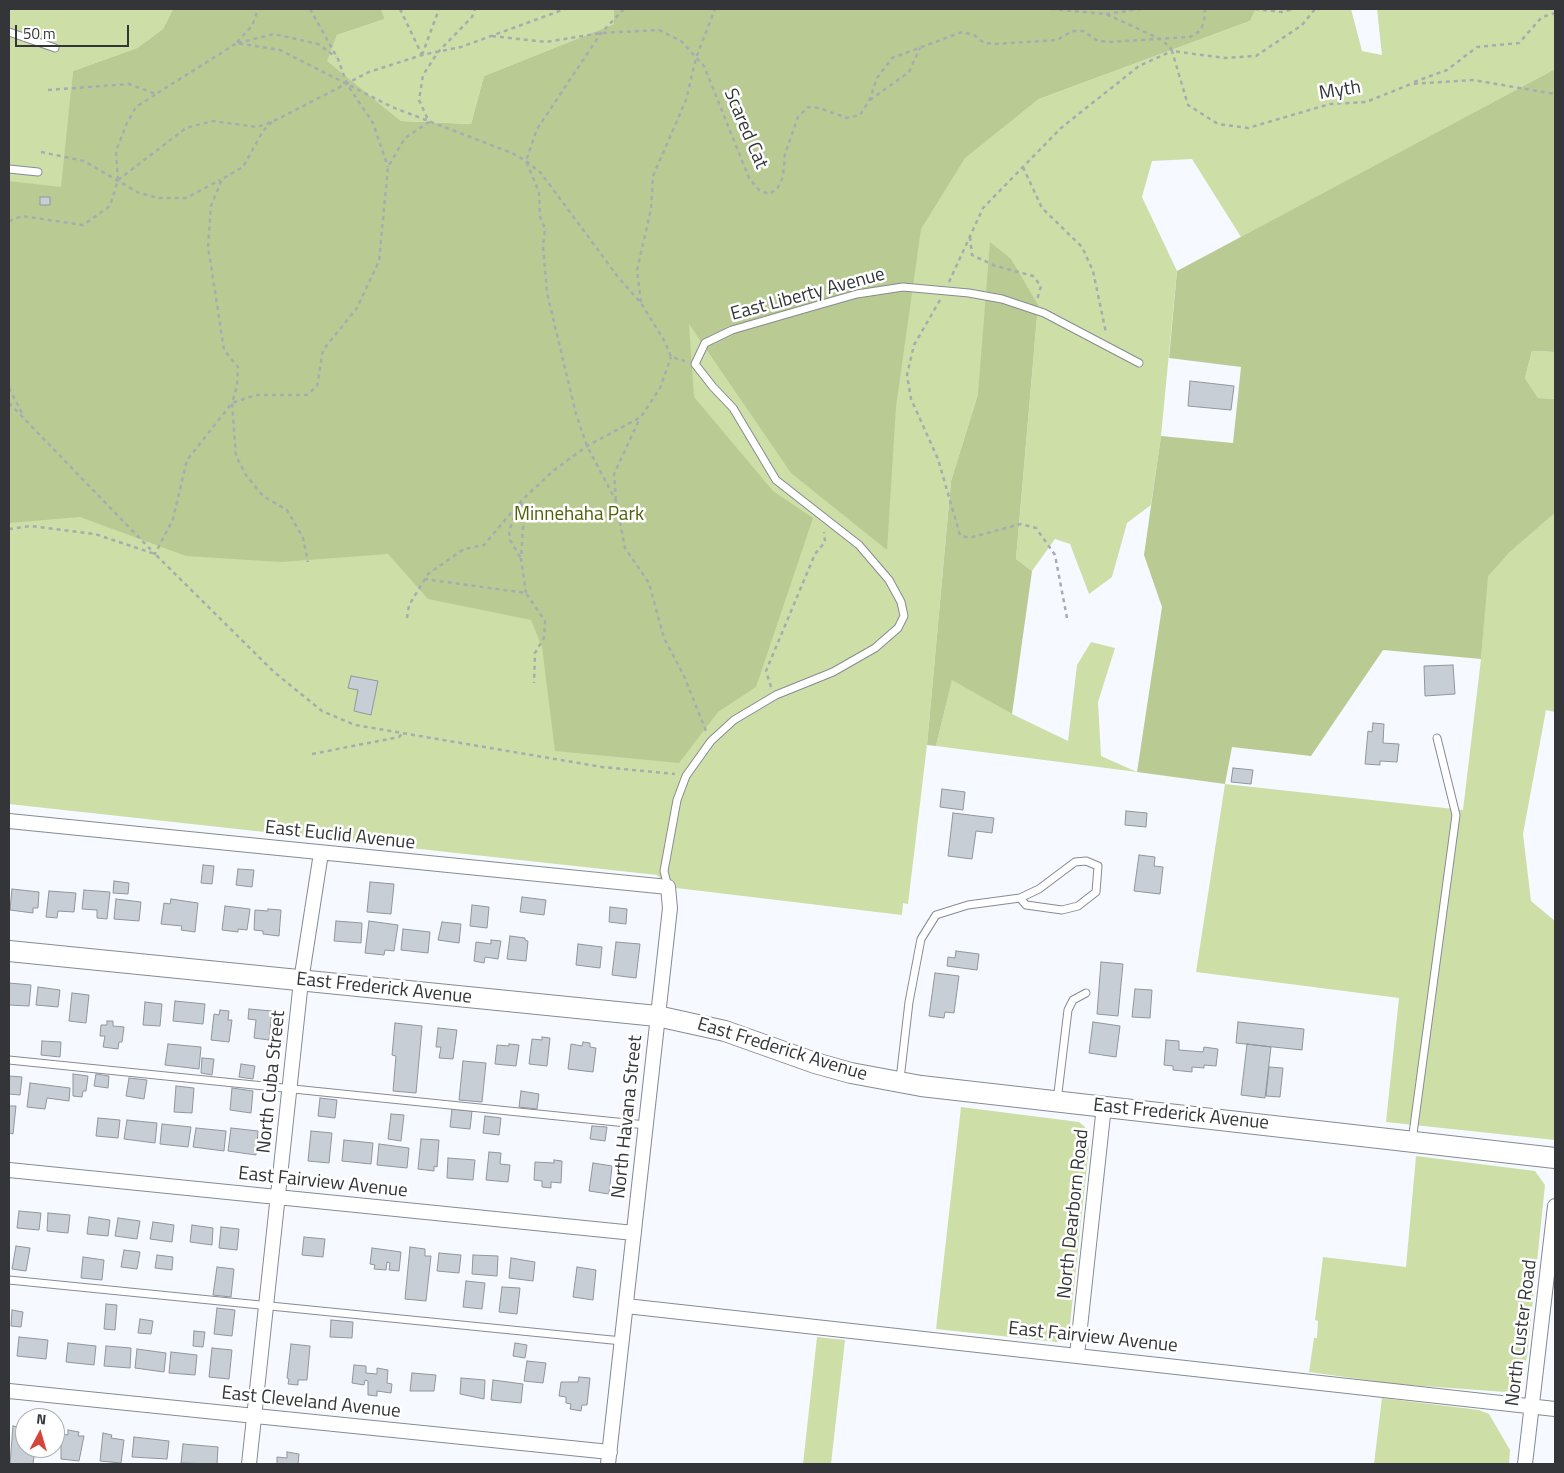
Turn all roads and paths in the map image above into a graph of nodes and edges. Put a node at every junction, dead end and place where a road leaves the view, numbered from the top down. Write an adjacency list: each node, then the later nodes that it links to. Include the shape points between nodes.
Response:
1 (258, 9): 22 (path, via 252,26)
2 (310, 9): 29 (path)
3 (400, 9): 27 (path)
4 (439, 9): 27 (path)
5 (475, 9): 26 (path)
6 (565, 9): 20 (path)
7 (624, 9): 19 (path)
8 (715, 9): 28 (path)
9 (1051, 9): 17 (path)
10 (1141, 9): 17 (path)
11 (1205, 9): 21 (path, via 1200,31 1190,37)
12 (1255, 9): 15 (path)
13 (1293, 9): 15 (path, via 1282,12)
14 (1315, 9): 25 (path, via 1302,25 1256,56 1226,58)
15 (1268, 10)
16 (1555, 13): 31 (path, via 1542,17 1519,43 1477,46 1447,70)
17 (1106, 14): 21 (path)
18 (9, 32): 23 (lane)
19 (602, 33): 20 (path, Scared Cat, via 546,42); 28 (path, Scared Cat, via 659,30 680,41); 39 (path, via 537,129)
20 (492, 36): 26 (path, via 461,48)
21 (1158, 38): 24 (path, Scared Cat, via 1098,41 1083,31 1072,30 1057,40 996,44 984,43 974,35 962,32); 25 (path)
22 (236, 43): 29 (path, via 274,34 318,44); 30 (path, via 280,50); 33 (path)
23 (55, 48)
24 (920, 48): 35 (path, via 909,72); 35 (path, Scared Cat, via 892,58 877,78)
25 (1172, 51): 31 (path, Myth, via 1188,105 1218,124 1248,128 1330,104 1366,102); 41 (path, via 1139,66 1061,128)
26 (438, 52): 27 (path); 37 (path, via 423,76 419,100)
27 (422, 55): 30 (path, via 368,72)
28 (696, 58): 35 (path, Scared Cat, via 704,66 749,178 759,190 769,194 780,183 785,154 798,117 808,108 819,108 847,118 860,115); 49 (path, via 686,100 653,176 651,209 637,270)
29 (338, 59): 30 (path)
30 (347, 84): 36 (path); 37 (path); 40 (path, via 373,123)
31 (1411, 84): 34 (path, Myth, via 1473,80)
32 (48, 90): 33 (path, via 129,84)
33 (156, 94): 45 (path, via 136,107 127,123 116,151)
34 (1555, 94)
35 (869, 101)
36 (272, 122): 44 (path, via 243,167); 45 (path, via 257,127 213,121 186,128)
37 (429, 122): 39 (path); 40 (path, via 405,138)
38 (41, 152): 45 (path, via 84,161)
39 (526, 161): 49 (path, via 541,173); 60 (path, via 539,192 540,216 545,229 542,246 548,293 576,414)
40 (388, 167): 57 (path, via 379,261 357,308 323,350 317,386 307,395 256,395)
41 (1023, 167): 47 (path, via 983,208); 51 (path, via 1042,208 1082,247 1086,255 1093,271)
42 (9, 169): 43 (lane)
43 (38, 172)
44 (222, 179): 45 (path, via 186,198 159,198 139,193); 57 (path, via 211,206 208,246 224,350 238,367)
45 (118, 180): 46 (path, via 110,206 83,225 22,216)
46 (9, 221)
47 (970, 235): 48 (path); 50 (path, via 972,254 993,265 1033,276 1041,286 1039,297)
48 (945, 291): 50 (lane, East Liberty Avenue, via 1002,299); 54 (lane, East Liberty Avenue, via 903,287 857,294 732,330 705,344); 71 (path, via 914,345 907,375 911,399 938,459 960,536 968,538 1020,524 1036,528 1055,555)
49 (641, 304): 52 (path)
50 (1030, 309): 51 (lane, East Liberty Avenue)
51 (1109, 347): 53 (lane, East Liberty Avenue)
52 (671, 357): 54 (path); 58 (path, via 660,388)
53 (1139, 363)
54 (695, 364): 63 (lane, North Havana Street, via 732,408 776,480)
55 (9, 388): 59 (path)
56 (9, 403): 59 (path)
57 (232, 403): 65 (path, via 186,460 173,519); 67 (path, via 236,456 263,496 287,510 303,538)
58 (641, 417): 60 (path); 62 (path, via 614,474)
59 (26, 420): 65 (path)
60 (587, 446): 61 (path, via 553,471); 62 (path)
61 (521, 501): 66 (path); 66 (path, via 510,540); 68 (path, via 484,545 464,549)
62 (616, 501): 76 (path, via 625,548 648,583 664,638 684,676)
63 (822, 516): 73 (path, via 825,542 815,554 766,671); 73 (lane, North Havana Street, via 859,545 876,564 901,602 904,616 888,638 855,661)
64 (9, 529): 65 (path, via 31,526 95,534)
65 (155, 554): 74 (path, via 274,672 322,711 354,725)
66 (521, 559): 69 (path)
67 (308, 562)
68 (424, 579): 69 (path); 70 (path, via 409,604)
69 (526, 592): 72 (path, via 544,621 544,638 535,653)
70 (407, 618)
71 (1067, 618)
72 (534, 683)
73 (776, 695): 76 (lane, North Havana Street, via 734,720)
74 (403, 733): 77 (path, via 399,737); 78 (path, via 602,767)
75 (1436, 738): 93 (lane, via 1456,815)
76 (711, 742): 78 (lane, North Havana Street)
77 (312, 754)
78 (686, 776): 81 (lane, North Havana Street, via 677,800 664,871)
79 (9, 821): 80 (street, East Euclid Avenue)
80 (321, 854): 81 (street, East Euclid Avenue); 84 (street, North Cuba Street)
81 (668, 887): 86 (street, North Havana Street, via 670,908)
82 (1020, 898): 82 (lane, via 1076,862 1086,860 1098,866 1096,892 1078,906 1062,910 1026,905); 88 (lane, via 968,905 936,915 921,939)
83 (9, 951): 84 (main road, East Frederick Avenue)
84 (301, 981): 86 (main road, East Frederick Avenue); 89 (street, North Cuba Street)
85 (1086, 993): 90 (lane, via 1073,1000 1068,1010)
86 (657, 1016): 88 (main road, East Frederick Avenue, via 725,1031 824,1066); 92 (street, North Havana Street)
87 (9, 1060): 89 (lane)
88 (899, 1082): 90 (main road, East Frederick Avenue)
89 (290, 1090): 92 (lane); 96 (street, North Cuba Street)
90 (1057, 1101): 91 (main road, East Frederick Avenue)
91 (1104, 1106): 93 (main road, East Frederick Avenue); 103 (street, North Dearborn Road)
92 (646, 1125): 98 (street, North Havana Street)
93 (1412, 1141): 94 (main road, East Frederick Avenue)
94 (1555, 1158)
95 (9, 1170): 96 (street, East Fairview Avenue)
96 (279, 1197): 98 (street, East Fairview Avenue); 100 (street, North Cuba Street)
97 (1555, 1206): 105 (street, North Custer Road)
98 (634, 1233): 101 (street, North Havana Street)
99 (9, 1280): 100 (lane)
100 (266, 1306): 102 (lane); 107 (street, North Cuba Street)
101 (626, 1306): 102 (street, North Havana Street); 103 (street, East Fairview Avenue)
102 (622, 1340): 108 (street, North Havana Street)
103 (1077, 1355): 105 (street, East Fairview Avenue)
104 (9, 1391): 107 (street, East Cleveland Avenue)
105 (1532, 1407): 106 (street, East Fairview Avenue); 110 (street, North Custer Road)
106 (1555, 1409)
107 (254, 1416): 108 (street, East Cleveland Avenue); 109 (street, North Cuba Street)
108 (609, 1458)
109 (249, 1464)
110 (1525, 1464)

